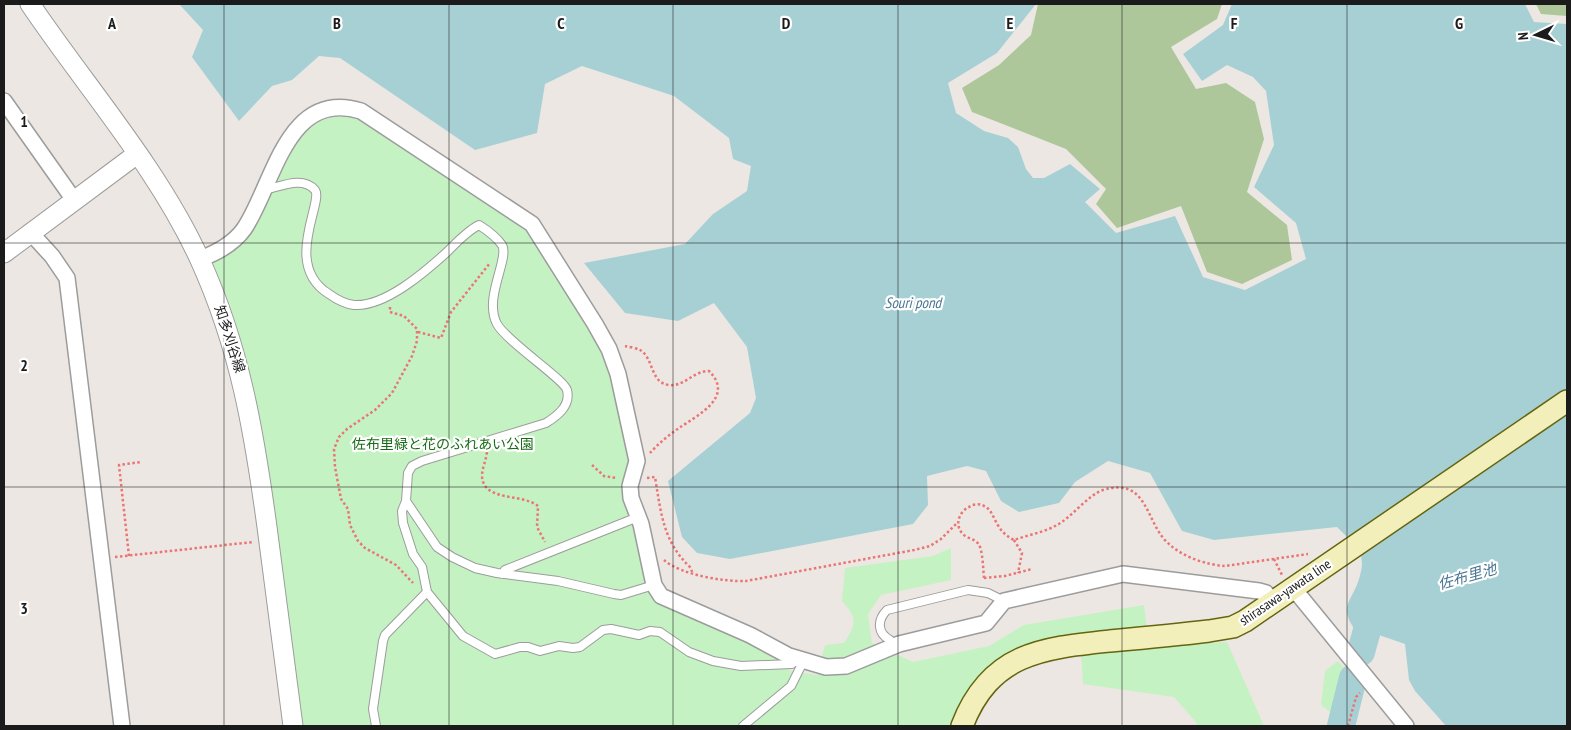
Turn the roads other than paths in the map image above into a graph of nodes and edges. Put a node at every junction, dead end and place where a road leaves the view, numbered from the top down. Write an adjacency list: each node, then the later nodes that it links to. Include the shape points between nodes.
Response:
1 (30, 4): 3 (street, 知多刈谷線)
2 (4, 101): 5 (street)
3 (137, 154): 5 (street); 8 (street, 知多刈谷線, via 167,197)
4 (263, 187): 8 (street, via 242,230 217,252); 10 (lane, via 268,189 295,183 304,184 317,193 306,244 313,279 321,289 353,304 373,303 394,292 479,225 503,246 504,256 494,288 497,324 562,382 567,390 566,404 546,423 412,466 408,473); 11 (street, via 291,135 313,115 338,107 361,111 532,224 606,344 618,374 637,462 630,486)
5 (74, 200): 6 (street)
6 (30, 232): 7 (street); 20 (street, via 67,278)
7 (4, 253)
8 (200, 259): 21 (street, 知多刈谷線, via 226,322 241,370 256,443)
9 (1567, 401): 14 (main road, shirasawa-yawata line)
10 (406, 501): 12 (lane, via 437,547 475,568); 15 (lane, via 402,511 403,523 413,554 422,567)
11 (638, 517): 12 (lane, via 505,570); 13 (street)
12 (502, 574): 13 (lane, via 558,581 621,595)
13 (654, 585): 19 (street, via 661,596)
14 (1294, 589): 17 (main road, shirasawa-yawata line); 25 (street)
15 (425, 594): 19 (lane, via 462,636 496,654 520,646 540,651 559,646 580,647 603,630 611,629 639,635 660,632 689,652 741,666 780,666); 22 (lane, via 385,635 373,709)
16 (1004, 601): 17 (street, via 1123,574 1258,591 1266,593); 18 (street, via 986,623); 18 (lane, via 988,593 968,590 887,610 882,615 880,630)
17 (1273, 603): 24 (main road, shirasawa-yawata line, via 1233,627 1064,645 1018,658 984,687)
18 (892, 646): 19 (street, via 846,666 826,667)
19 (800, 659): 23 (lane, via 791,686)
20 (122, 726)
21 (293, 726)
22 (376, 726)
23 (743, 726)
24 (962, 726)
25 (1406, 726)

